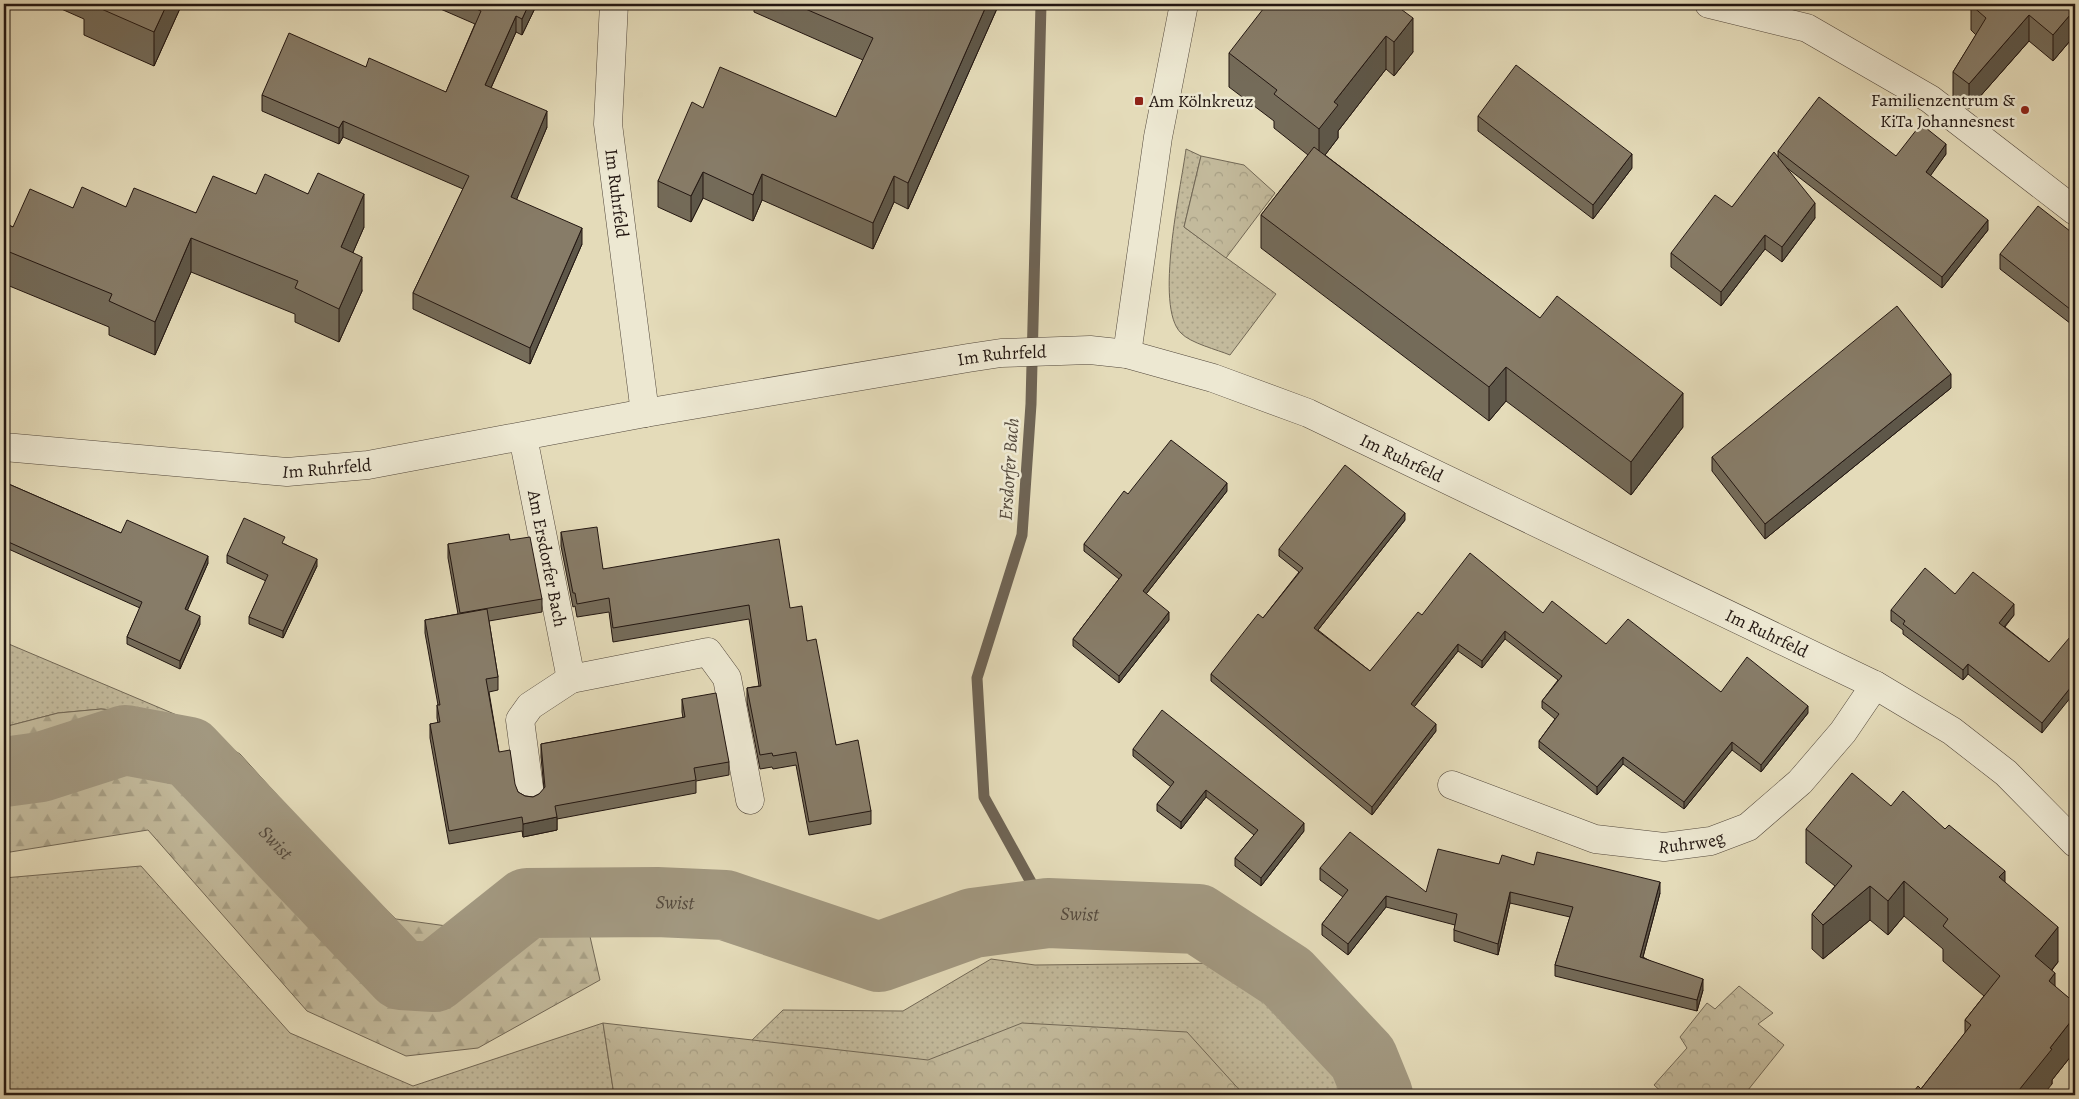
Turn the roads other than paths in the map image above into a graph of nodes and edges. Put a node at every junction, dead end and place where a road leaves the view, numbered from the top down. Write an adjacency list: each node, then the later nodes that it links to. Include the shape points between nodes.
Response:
1 (614, 4): 6 (street, Im Ruhrfeld, via 608,124)
2 (1184, 4): 5 (street, via 1158,136)
3 (1708, 4): 4 (street, via 1807,28 1930,100)
4 (2075, 210)
5 (1127, 354): 6 (street, Im Ruhrfeld, via 1090,350 1001,353); 10 (street, Im Ruhrfeld, via 1213,378 1308,413)
6 (645, 413): 7 (street, Im Ruhrfeld)
7 (523, 437): 8 (street, Im Ruhrfeld, via 368,465 287,472); 9 (street, Am Ersdorfer Bach)
8 (4, 447)
9 (571, 679): 12 (street, via 530,706 520,720); 13 (street, via 708,652 727,678)
10 (1875, 685): 11 (street, Ruhrweg, via 1843,732 1800,782 1748,827 1711,841 1664,847 1595,839); 14 (street, Im Ruhrfeld, via 1952,731 2006,773)
11 (1452, 785)
12 (530, 795)
13 (750, 800)
14 (2075, 843)

